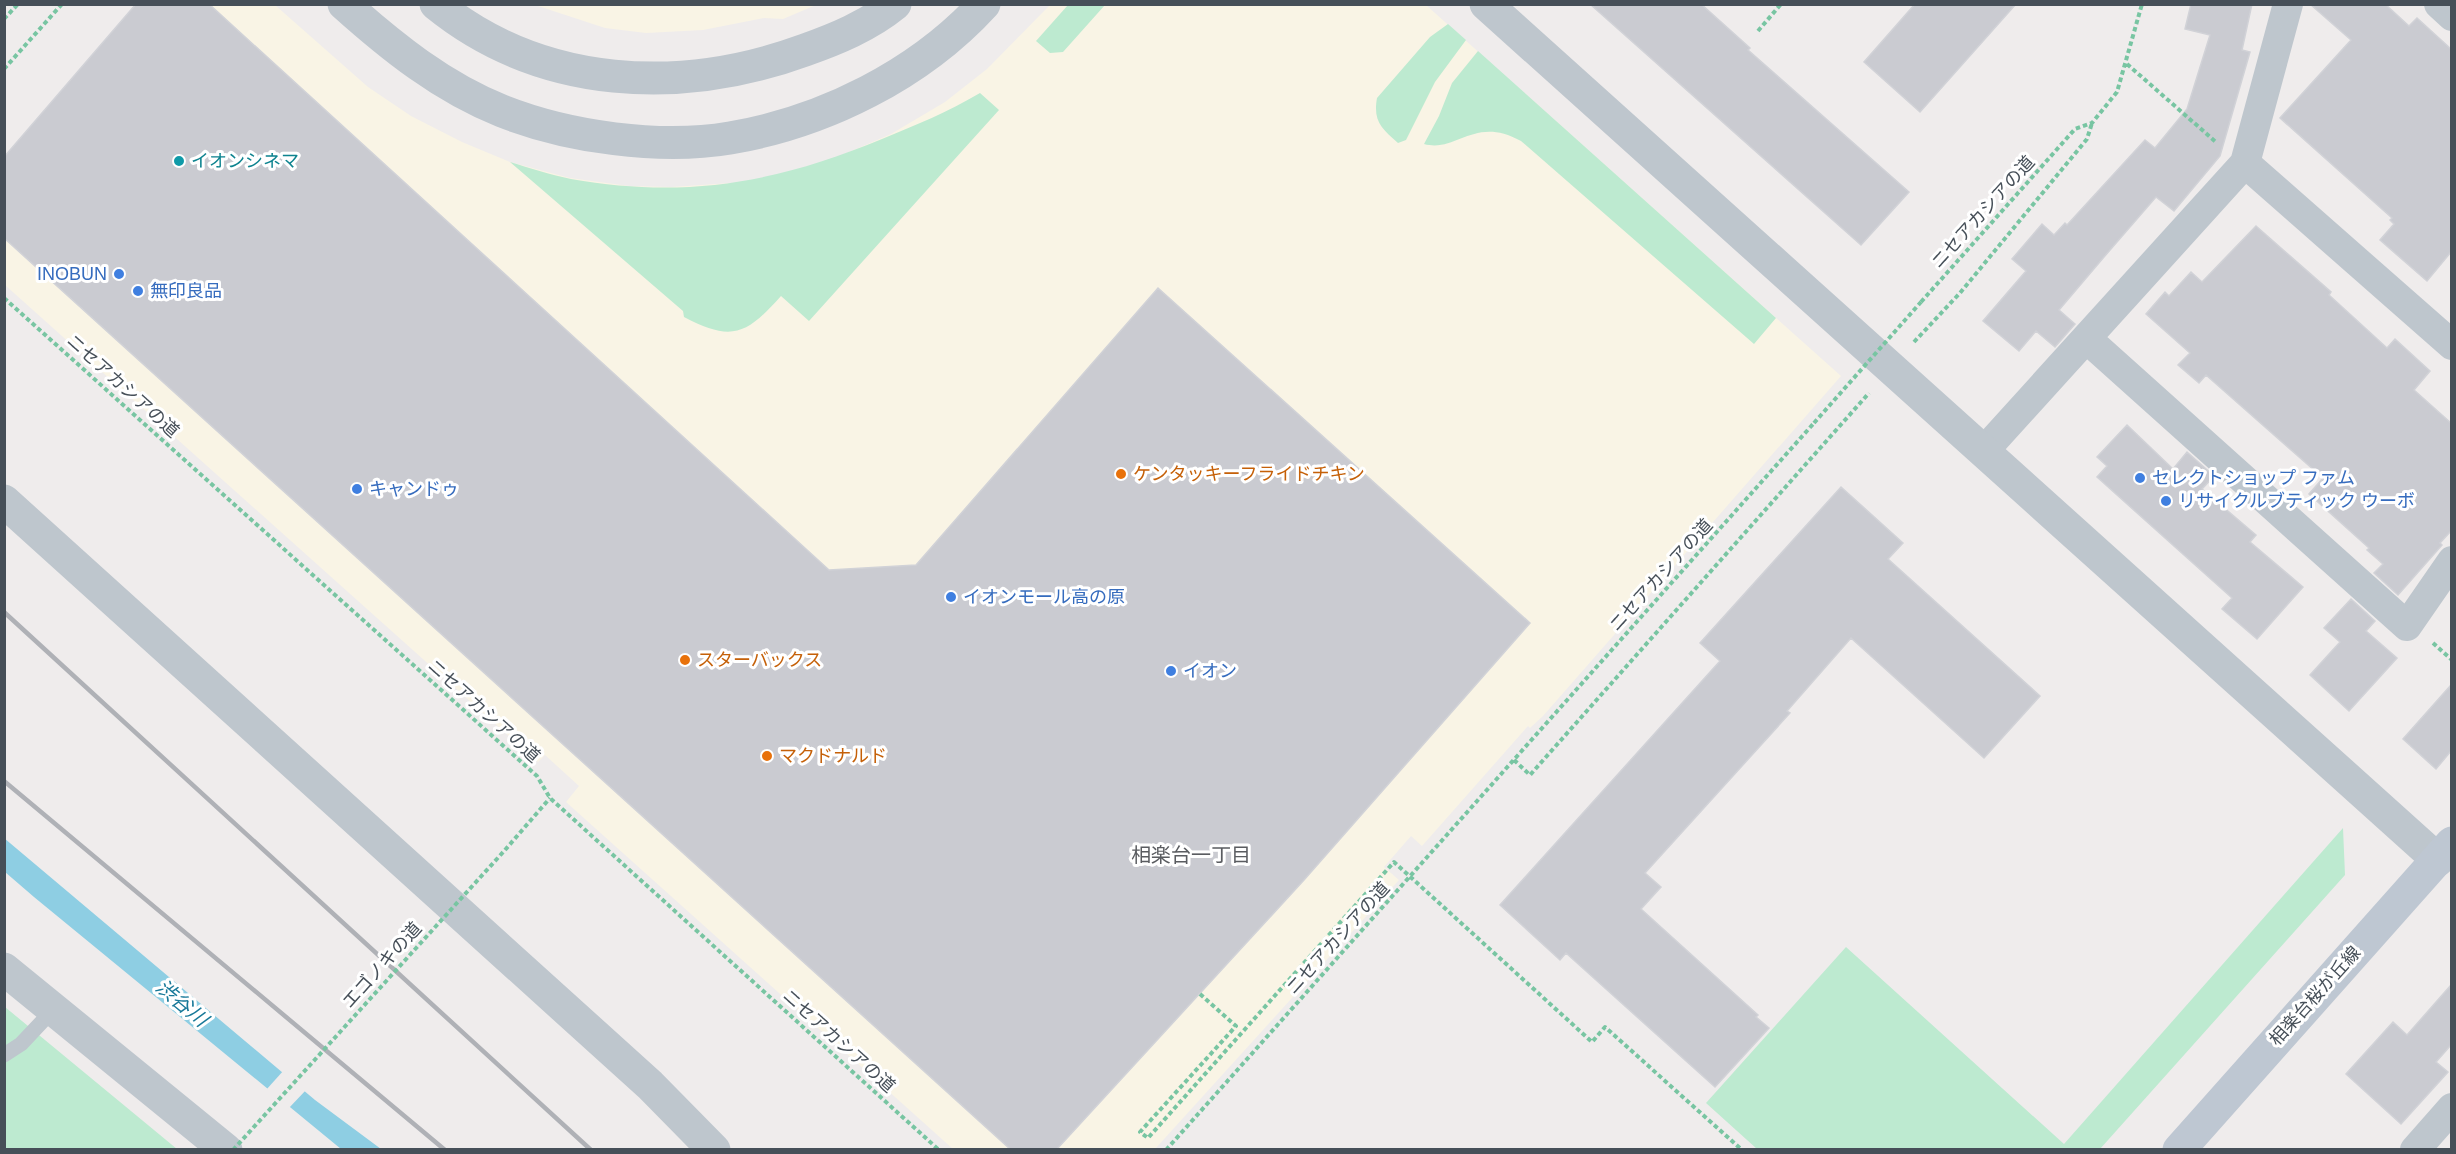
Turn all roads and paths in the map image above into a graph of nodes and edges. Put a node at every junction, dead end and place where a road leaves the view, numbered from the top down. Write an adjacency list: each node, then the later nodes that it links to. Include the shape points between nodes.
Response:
1 (18, 4): 13 (path)
2 (62, 4): 16 (path)
3 (344, 4): 6 (street, via 414,63 501,111 552,127 601,136 675,141 730,138 820,113 913,65)
4 (436, 4): 5 (street, via 462,24 530,57 600,75 655,79 713,75 771,62 838,38)
5 (895, 4)
6 (984, 4)
7 (1781, 4): 14 (path)
8 (2142, 4): 15 (path, ニセアカシアの道)
9 (2288, 4): 18 (street)
10 (2439, 4): 12 (street)
11 (1487, 5): 24 (street)
12 (2451, 16)
13 (4, 19)
14 (1758, 31)
15 (2127, 64): 17 (path, ニセアカシアの道, via 2117,93); 18 (path, via 2226,151)
16 (4, 69)
17 (2092, 123): 22 (path, via 2087,139 1960,293); 27 (path, ニセアカシアの道, bridge, via 2075,129)
18 (2245, 163): 20 (street); 21 (street)
19 (4, 298): 28 (path, ニセアカシアの道, via 537,776)
20 (2088, 339): 24 (street); 26 (street, via 2407,626)
21 (2451, 345)
22 (1910, 346)
23 (1871, 390): 27 (path, via 1530,775)
24 (1983, 452): 29 (street)
25 (4, 501): 38 (street, via 650,1085)
26 (2451, 561)
27 (1514, 760): 30 (path, ニセアカシアの道)
28 (550, 798): 37 (path, エゴノキの道, bridge); 39 (path, ニセアカシアの道)
29 (2447, 858): 42 (main road, 相楽台桜が丘線)
30 (1410, 877): 32 (path, via 1394,862 1148,1138 1140,1132 1236,1026); 40 (path, ニセアカシアの道); 41 (path, via 1592,1042 1605,1027)
31 (4, 969): 33 (street)
32 (1200, 994)
33 (53, 1010): 34 (lane, via 21,1044); 36 (street)
34 (4, 1055)
35 (2451, 1108): 43 (street)
36 (226, 1149)
37 (233, 1149)
38 (714, 1149)
39 (939, 1149)
40 (1166, 1149)
41 (1742, 1149)
42 (2179, 1149)
43 (2415, 1149)

